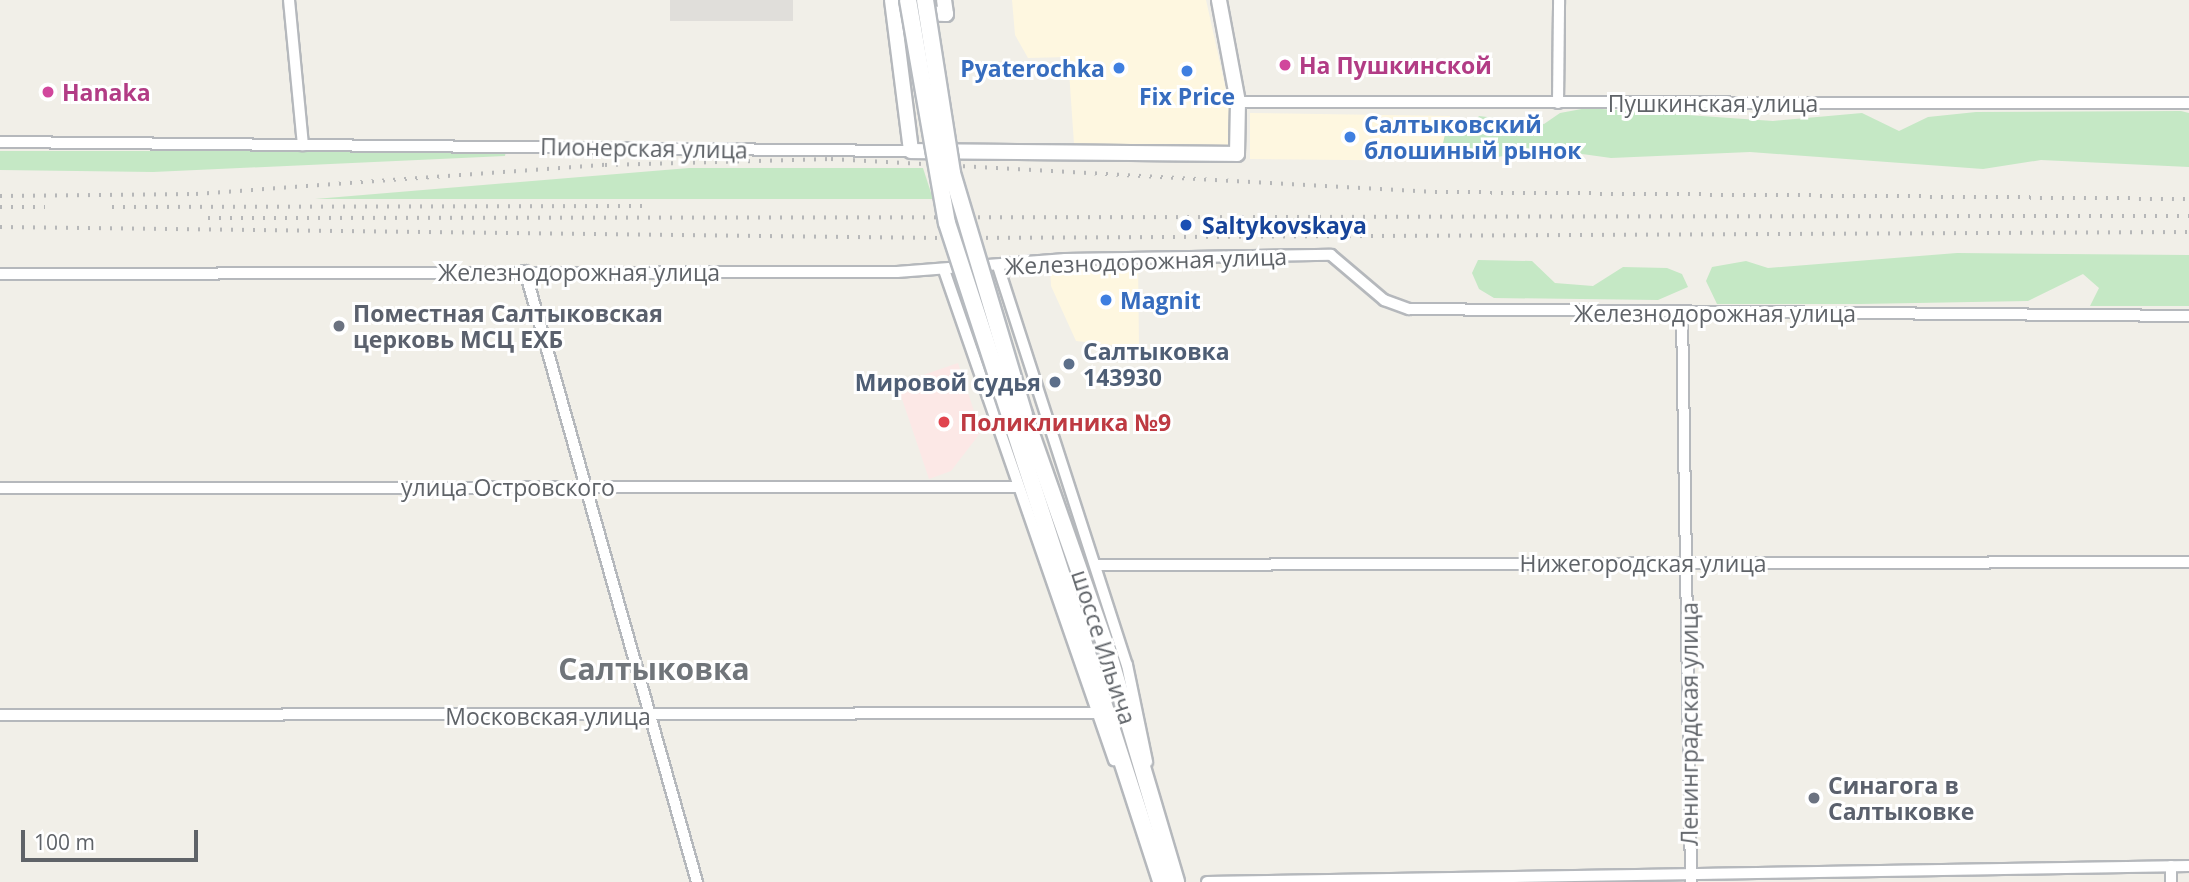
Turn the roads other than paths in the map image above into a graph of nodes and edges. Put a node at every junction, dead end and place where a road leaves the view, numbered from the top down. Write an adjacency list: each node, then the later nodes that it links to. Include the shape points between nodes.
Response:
1 (289, 0): 13 (street)
2 (908, 0): 24 (main road, bridge, via 947,223)
3 (925, 0): 24 (main road, bridge, via 952,173)
4 (944, 0): 7 (street, via 946,14)
5 (1219, 0): 9 (street)
6 (1559, 0): 10 (street)
7 (893, 7): 8 (street)
8 (901, 64): 14 (street); 15 (street, via 929,114)
9 (1238, 102): 10 (street, Пушкинская улица); 15 (street, Пионерская улица, via 1237,153)
10 (1558, 103): 11 (street, Пушкинская улица)
11 (2189, 103)
12 (0, 142): 13 (street, Пионерская улица)
13 (303, 145): 14 (street, Пионерская улица)
14 (911, 150): 15 (street, Пионерская улица)
15 (939, 151)
16 (998, 266): 17 (street, Железнодорожная улица); 20 (street, Железнодорожная улица, via 1065,259 1331,255 1384,300 1409,309); 21 (street)
17 (944, 270): 18 (street, Железнодорожная улица); 23 (street)
18 (525, 271): 19 (street, Железнодорожная улица); 25 (street)
19 (0, 274)
20 (1682, 313): 22 (street, Железнодорожная улица); 28 (street, Ленинградская улица)
21 (1014, 315): 23 (street, via 1001,304 980,303 968,312); 30 (street)
22 (2189, 316)
23 (964, 332): 26 (street)
24 (1018, 416): 34 (main road, шоссе Ильича, via 1108,652); 35 (main road, шоссе Ильича)
25 (586, 487): 26 (street, улица Островского); 27 (street, улица Островского); 33 (street)
26 (1016, 487): 31 (street)
27 (0, 488)
28 (1689, 562): 29 (street, Нижегородская улица); 30 (street, Нижегородская улица); 39 (street, Ленинградская улица, via 1685,680)
29 (2189, 562)
30 (1096, 565): 34 (street, via 1135,697)
31 (1096, 713): 33 (street, Московская улица); 35 (street)
32 (0, 715): 33 (street, Московская улица)
33 (650, 716): 40 (street)
34 (1158, 823): 36 (main road, шоссе Ильича)
35 (1150, 844): 36 (main road, шоссе Ильича)
36 (1162, 861): 41 (main road, шоссе Ильича); 42 (main road, шоссе Ильича)
37 (2171, 866): 38 (street); 39 (street); 44 (street)
38 (2189, 866)
39 (1690, 878): 43 (street)
40 (697, 882)
41 (1161, 882)
42 (1176, 882)
43 (1207, 882)
44 (2171, 882)

